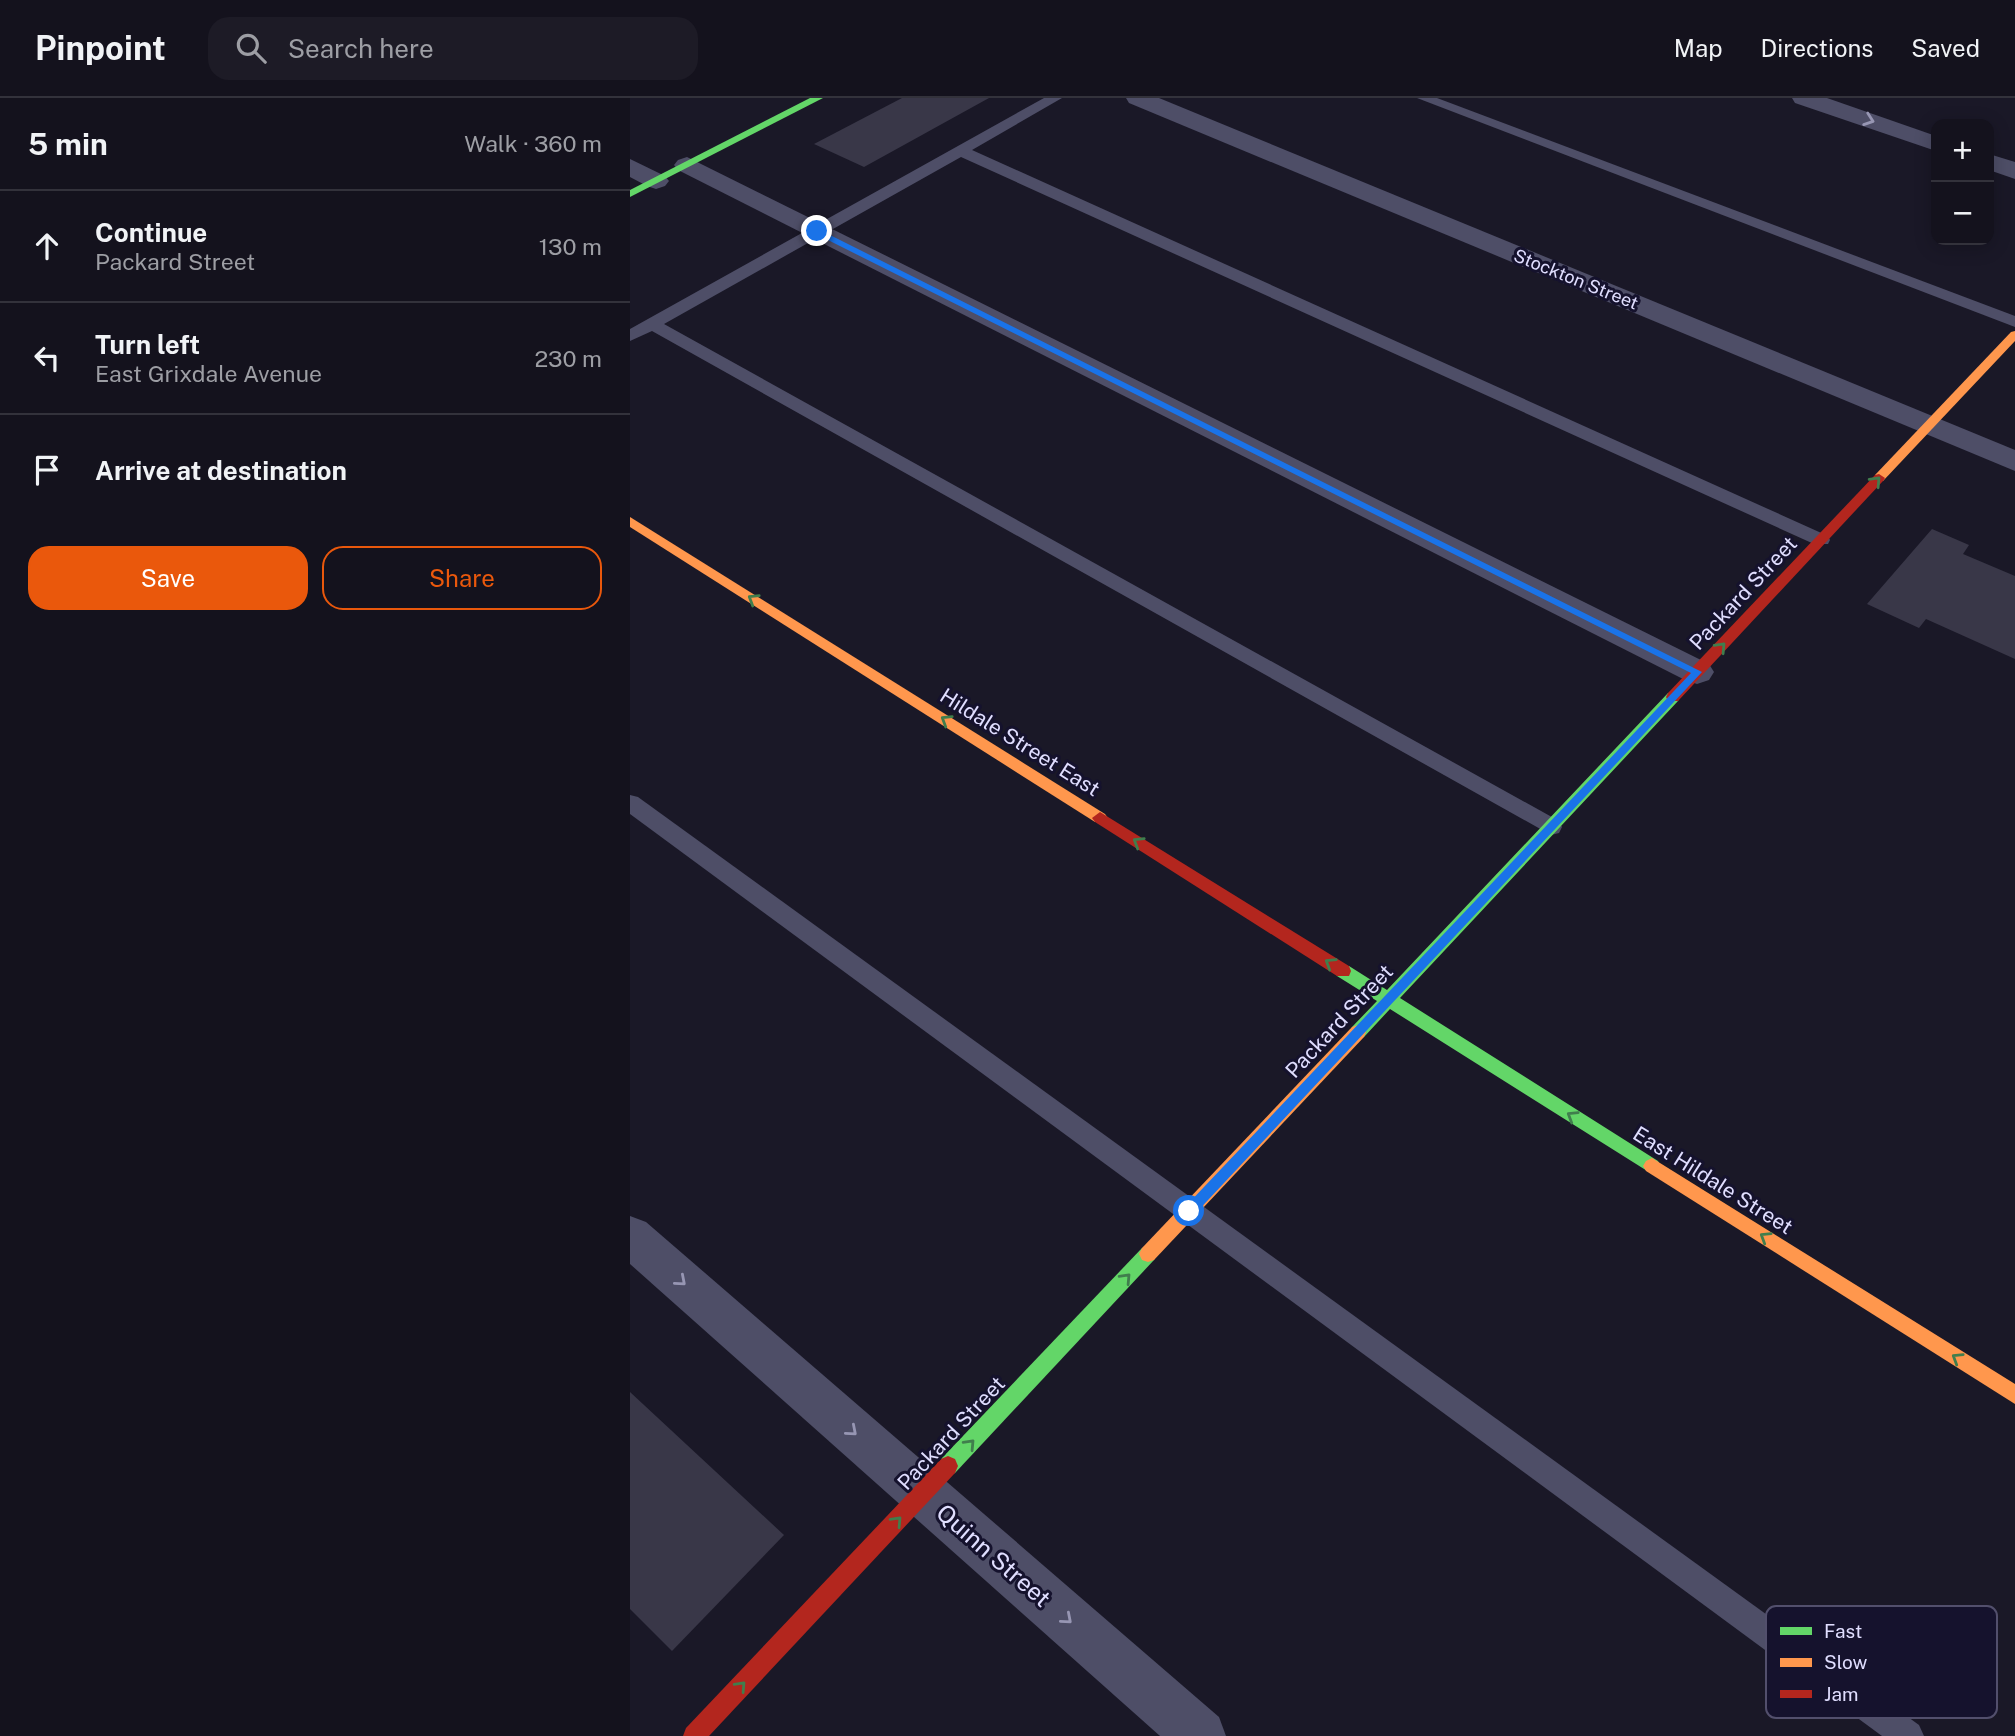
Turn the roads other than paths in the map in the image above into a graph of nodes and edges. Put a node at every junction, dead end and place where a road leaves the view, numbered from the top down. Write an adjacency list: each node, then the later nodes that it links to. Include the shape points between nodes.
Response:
1 (818, 98): 9 (street)
2 (1055, 98): 7 (lane)
3 (1138, 98): 19 (street, Stockton Street)
4 (1424, 98): 15 (lane)
5 (1804, 98): 6 (street, one-way to 6)
6 (1931, 142)
7 (961, 151): 14 (lane); 22 (lane)
8 (1994, 164): 11 (street)
9 (687, 165): 12 (street); 14 (street)
10 (630, 167): 12 (street)
11 (2015, 171)
12 (656, 181): 13 (street)
13 (630, 194)
14 (817, 231): 16 (lane); 23 (street)
15 (2015, 323)
16 (652, 324): 18 (lane); 25 (lane)
17 (2015, 334): 19 (street, Packard Street)
18 (630, 335)
19 (1929, 425): 20 (street, Stockton Street); 22 (street, Packard Street, one-way to 19)
20 (2015, 461)
21 (630, 521): 26 (street, Hildale Street East, one-way to 21)
22 (1821, 540): 23 (street, Packard Street, one-way to 22)
23 (1697, 672): 25 (street, Packard Street)
24 (630, 803): 27 (lane)
25 (1550, 827): 26 (street, Packard Street)
26 (1388, 1000): 27 (street, Packard Street); 29 (street, East Hildale Street, one-way to 26)
27 (1189, 1211): 30 (street, Packard Street, one-way to 27); 31 (lane)
28 (630, 1236): 30 (street, Quinn Street, one-way to 30)
29 (2015, 1395)
30 (923, 1493): 33 (street, Packard Street, one-way to 30); 34 (street, Quinn Street, one-way to 34)
31 (1766, 1632)
32 (1883, 1718): 35 (lane)
33 (694, 1736)
34 (1200, 1736)
35 (1908, 1736)

